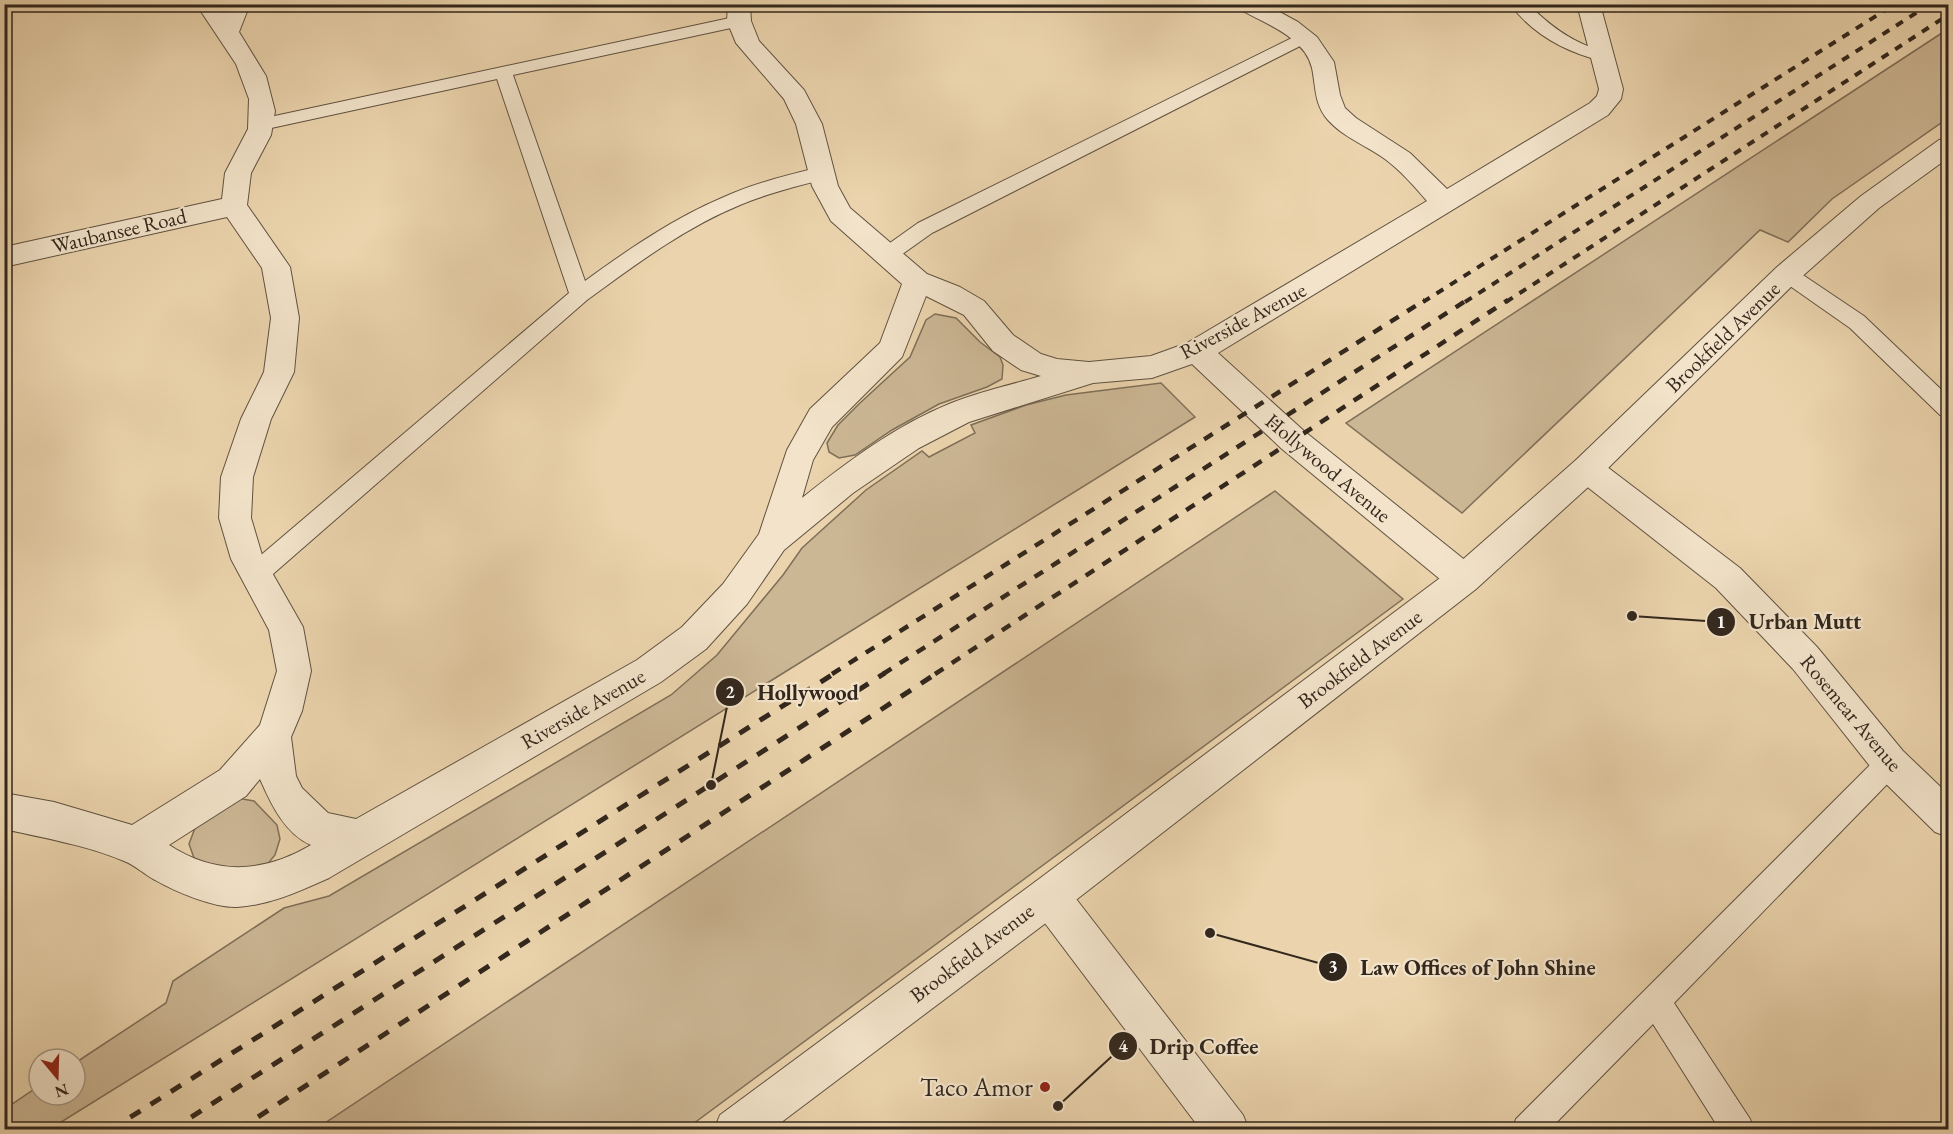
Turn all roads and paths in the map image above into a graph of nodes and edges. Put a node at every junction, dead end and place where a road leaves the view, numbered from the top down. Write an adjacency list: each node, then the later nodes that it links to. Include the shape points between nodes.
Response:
1 (207, 4): 7 (street, via 213,20)
2 (239, 4): 7 (street)
3 (1247, 4): 8 (street)
4 (1518, 4): 9 (lane, via 1542,28 1576,50)
5 (1588, 4): 9 (street, Riverside Avenue)
6 (739, 13): 10 (lane); 13 (street, via 748,43 795,96 809,124)
7 (227, 33): 11 (street, via 257,84)
8 (1304, 38): 14 (street, via 1314,46 1322,62 1326,94 1334,111 1351,129 1404,162); 16 (lane, via 925,228)
9 (1602, 56): 14 (street, Riverside Avenue, via 1610,99)
10 (503, 72): 11 (lane); 20 (lane)
11 (262, 124): 15 (street, via 239,171)
12 (1948, 146): 18 (street, Brookfield Avenue, via 1870,202)
13 (821, 173): 16 (street, via 840,214); 20 (lane, via 771,186 705,213)
14 (1445, 203): 21 (street, Riverside Avenue)
15 (234, 206): 17 (street, Waubansee Road); 26 (street, via 276,267 285,318 279,372 256,419 237,477 235,518 247,559)
16 (887, 255): 19 (street)
17 (4, 257)
18 (1787, 274): 23 (lane, via 1857,322); 24 (street, Brookfield Avenue)
19 (917, 281): 22 (street, via 974,308 1003,343 1031,362 1057,370); 25 (street, Riverside Avenue, via 892,349 821,418 798,459)
20 (580, 295): 26 (lane)
21 (1197, 351): 22 (street, Riverside Avenue, via 1152,367); 27 (street, Hollywood Avenue, via 1293,440)
22 (1093, 372): 25 (street, Riverside Avenue, via 959,413 908,439 842,484)
23 (1948, 409)
24 (1587, 469): 27 (street, Brookfield Avenue); 29 (street, Rosemear Avenue, via 1728,578 1805,658)
25 (773, 540): 32 (street, Riverside Avenue, via 735,594 694,638 649,671)
26 (256, 574): 28 (street, via 286,627 294,671)
27 (1464, 579): 34 (street, Brookfield Avenue)
28 (273, 737): 32 (street, via 278,778 289,801 318,828); 33 (street, via 233,783)
29 (1890, 763): 31 (street, Rosemear Avenue); 35 (lane)
30 (4, 811): 33 (street, Riverside Avenue)
31 (1948, 819)
32 (361, 838): 33 (street, Riverside Avenue, via 282,879 236,888 198,880)
33 (135, 845)
34 (1049, 896): 36 (street, Brookfield Avenue); 37 (street)
35 (1655, 1001): 38 (lane); 39 (lane)
36 (735, 1130)
37 (1228, 1130)
38 (1527, 1130)
39 (1739, 1130)

